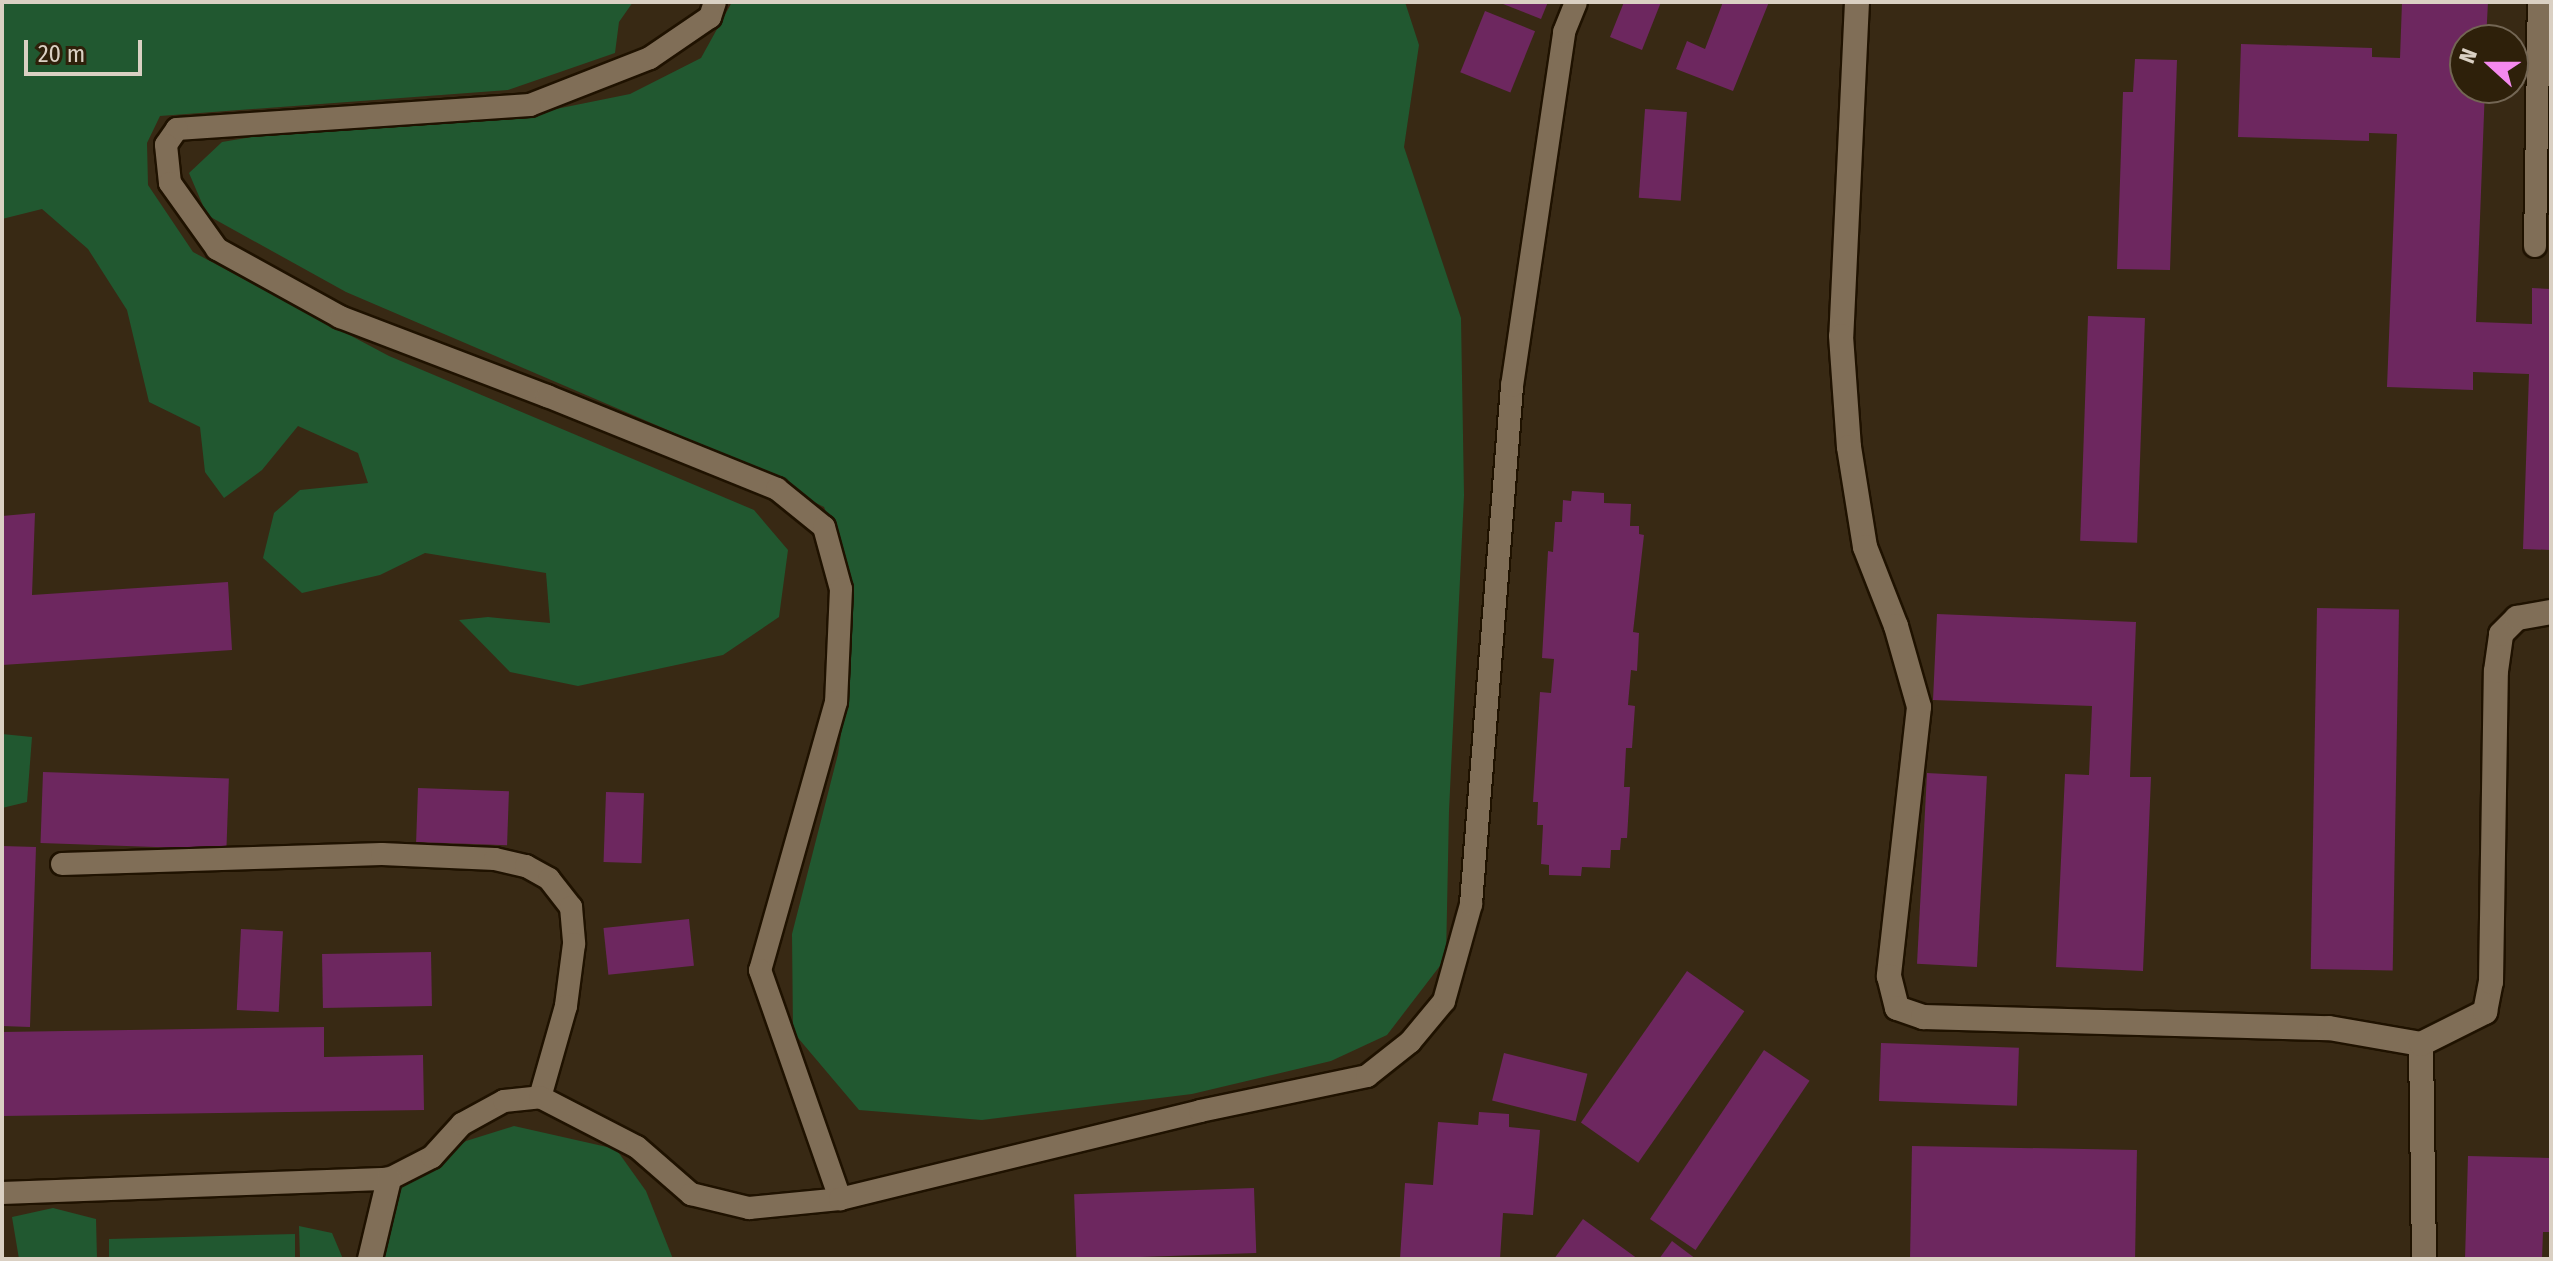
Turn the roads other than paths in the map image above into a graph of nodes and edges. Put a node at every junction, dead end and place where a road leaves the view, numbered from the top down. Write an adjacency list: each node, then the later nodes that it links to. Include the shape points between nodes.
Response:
1 (715, 2): 14 (lane, via 710,17 650,58 530,105 177,129 166,145 170,183 217,249 340,317 777,489 824,527 841,589 836,702 760,970)
2 (1576, 2): 14 (lane, via 1564,32 1512,386 1471,904 1444,1001 1410,1042 1367,1076)
3 (1857, 2): 10 (street, via 1841,336 1849,447 1865,547 1896,626 1919,707 1889,976 1897,1008 1923,1017 2329,1028)
4 (2539, 2): 5 (lane)
5 (2545, 51): 6 (lane)
6 (2544, 152): 7 (lane)
7 (2535, 246)
8 (2551, 612): 10 (street, via 2517,618 2501,634 2491,982 2485,1012)
9 (62, 864): 11 (lane, via 382,854 495,859 526,866 549,879 571,907 574,944 566,1006)
10 (2421, 1044): 16 (street)
11 (540, 1097): 12 (lane, via 504,1101 462,1124 432,1157); 14 (lane, via 637,1147 691,1194 749,1208)
12 (389, 1179): 13 (lane); 15 (street)
13 (2, 1193)
14 (840, 1199)
15 (370, 1259)
16 (2424, 1259)

